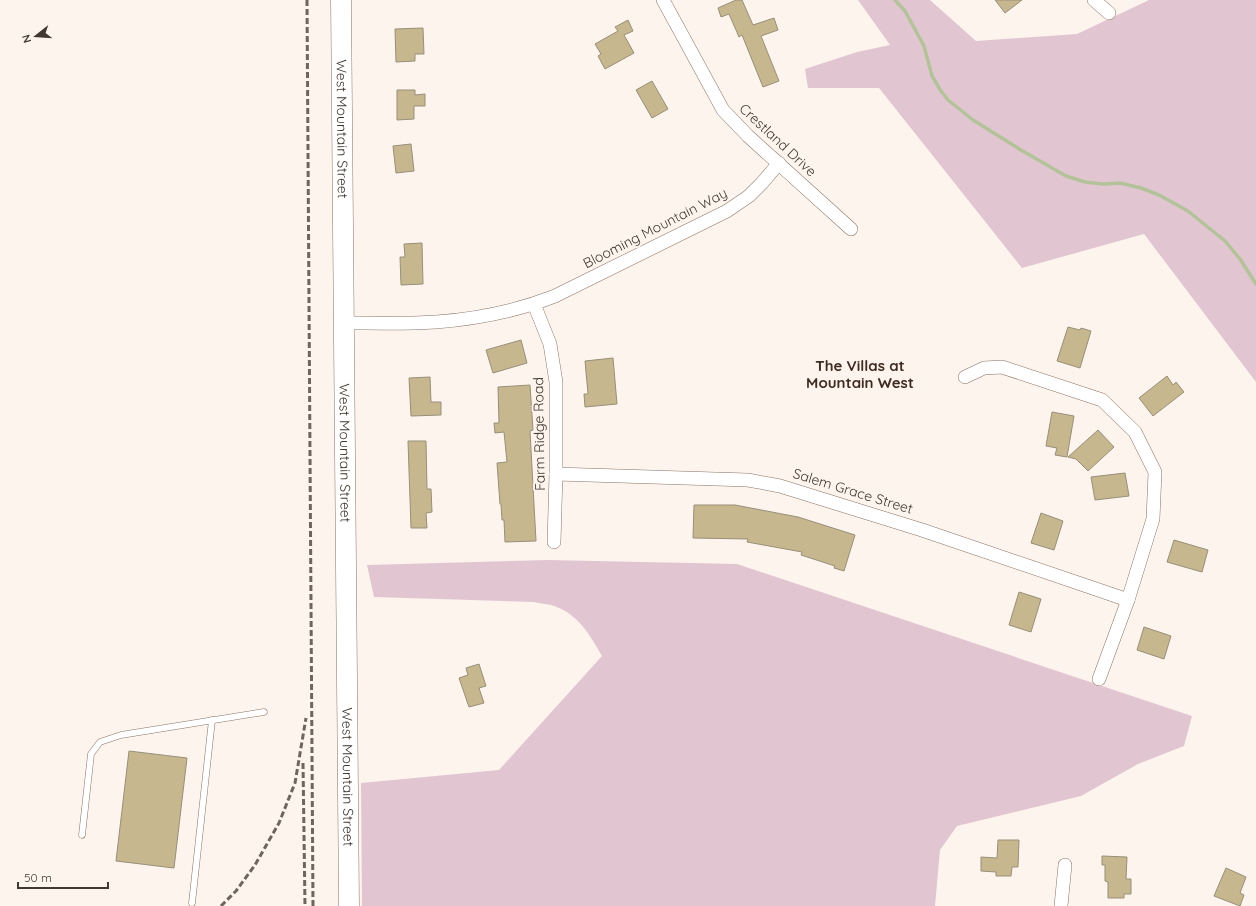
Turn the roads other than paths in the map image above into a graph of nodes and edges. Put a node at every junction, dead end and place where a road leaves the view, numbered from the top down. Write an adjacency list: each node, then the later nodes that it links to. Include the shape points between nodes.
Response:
1 (341, 0): 8 (main road, West Mountain Street)
2 (663, 0): 5 (street, Crestland Drive, via 723,110)
3 (1094, 0): 4 (street)
4 (1109, 13)
5 (779, 163): 6 (street, Crestland Drive); 7 (street, Blooming Mountain Way, via 749,196 727,211)
6 (851, 228)
7 (534, 304): 8 (street, Blooming Mountain Way, via 499,313 436,322); 10 (street, Farm Ridge Road, via 550,344 556,382)
8 (344, 323): 19 (main road, West Mountain Street)
9 (965, 376): 12 (street, via 984,368 1002,367 1102,400 1135,432 1155,472 1153,519)
10 (556, 474): 11 (street, Farm Ridge Road); 12 (street, Salem Grace Street, via 748,480 780,486 922,530)
11 (554, 542)
12 (1128, 600): 13 (street)
13 (1100, 680)
14 (264, 712): 15 (lane)
15 (212, 720): 16 (lane, via 121,735 100,742 91,754); 18 (lane)
16 (82, 835)
17 (1065, 865): 20 (street)
18 (192, 903)
19 (349, 906)
20 (1061, 906)

